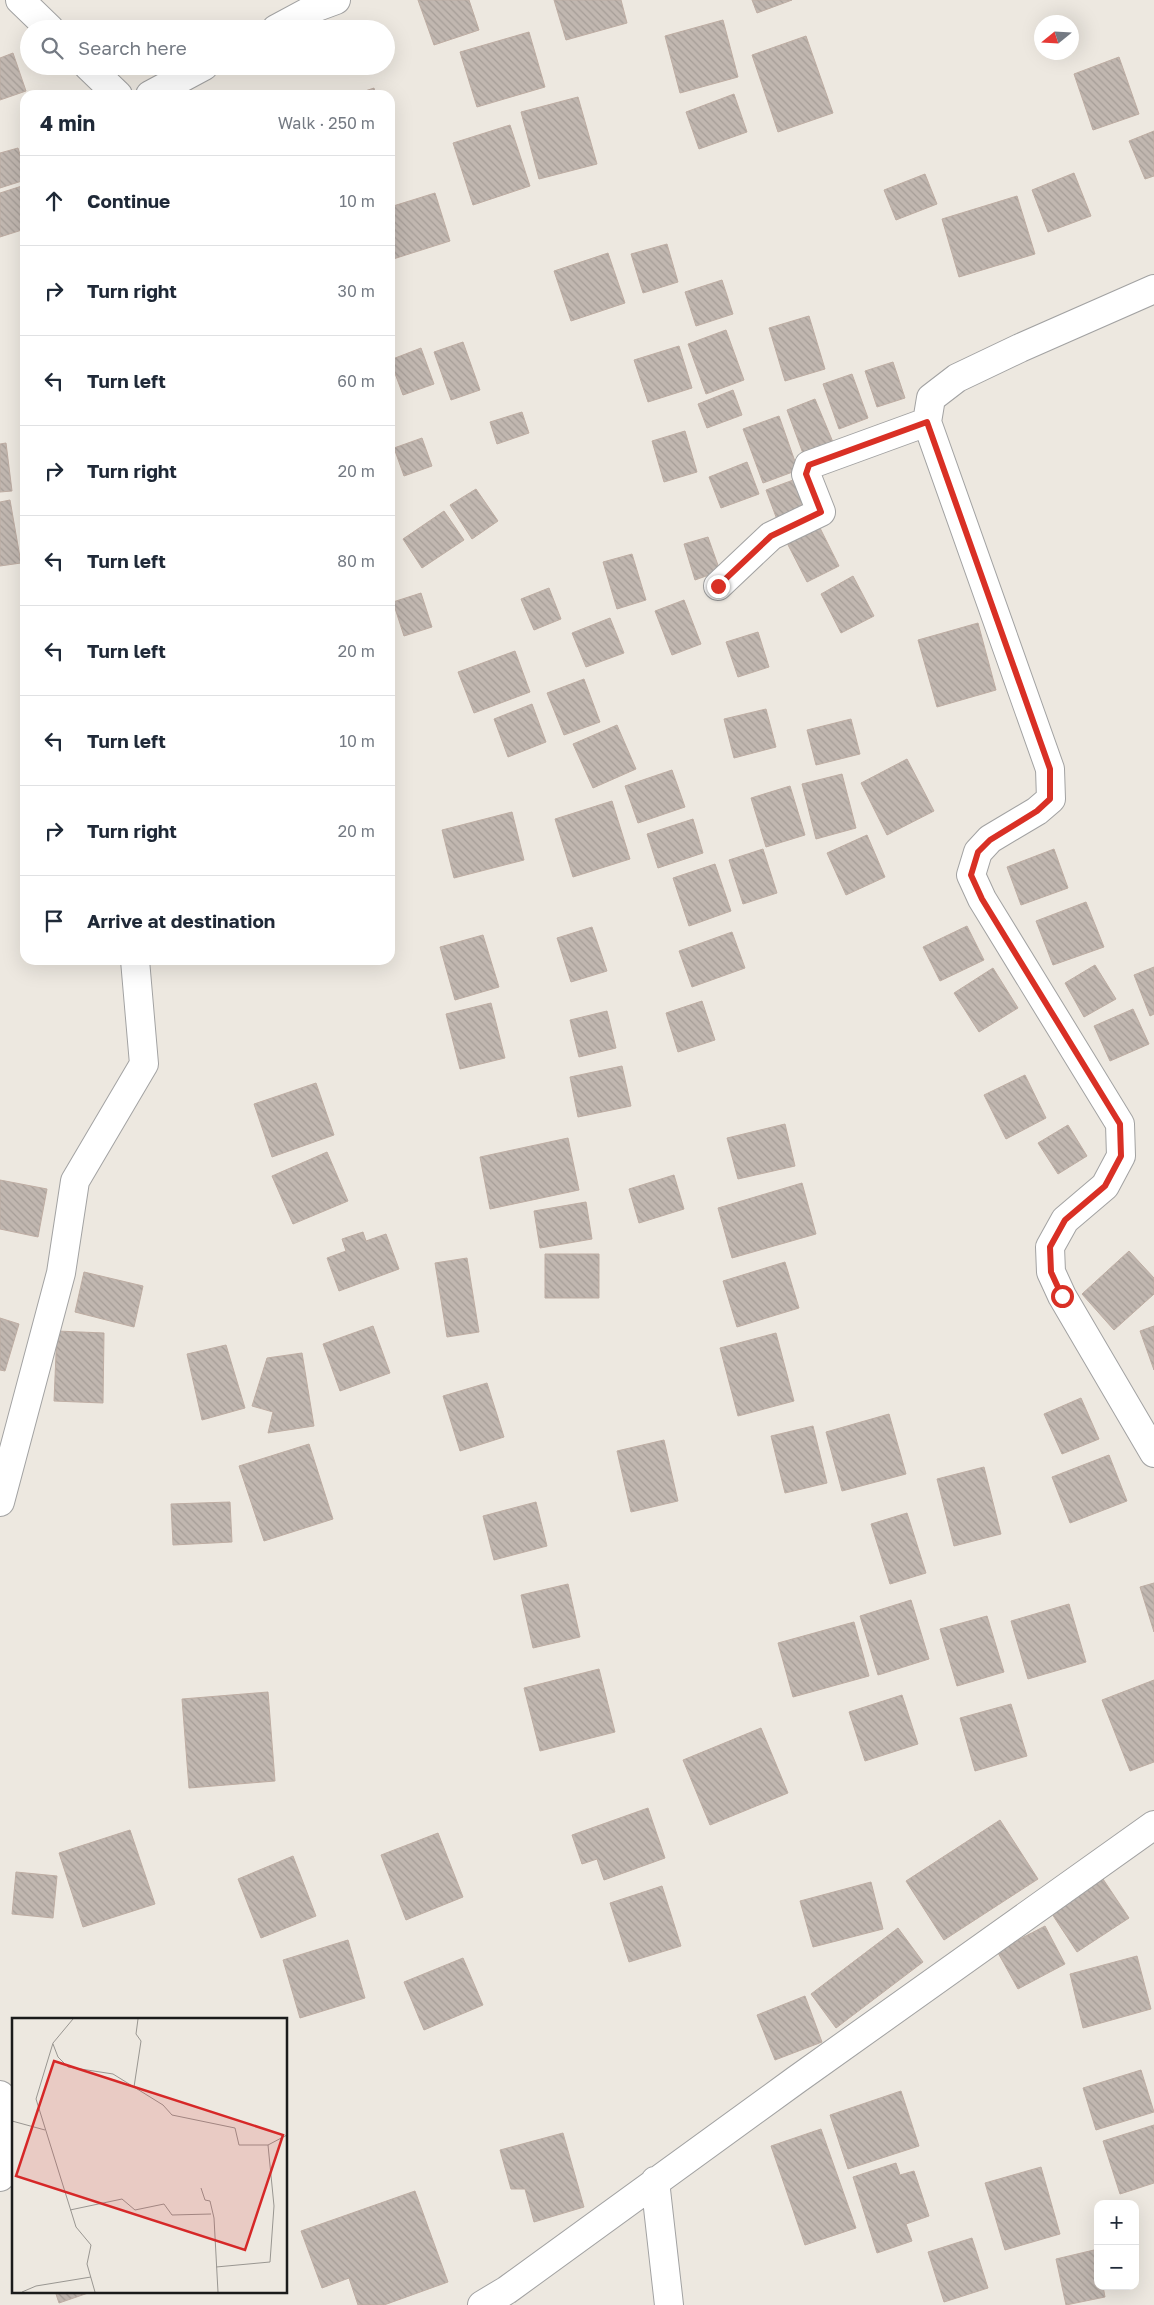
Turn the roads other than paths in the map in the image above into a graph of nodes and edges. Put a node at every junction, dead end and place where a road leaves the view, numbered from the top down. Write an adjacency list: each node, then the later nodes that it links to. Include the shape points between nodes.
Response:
1 (20, 0): 3 (street)
2 (336, 0): 4 (street)
3 (41, 20)
4 (295, 20)
5 (97, 75): 7 (street)
6 (187, 75): 8 (street)
7 (113, 90)
8 (159, 90)
9 (1154, 289): 10 (street, via 958,378 931,398)
10 (927, 422): 11 (street, via 809,465 806,474 821,512 771,536); 13 (street, via 1050,769 1050,799 1037,811 990,840 978,852 971,875 982,899 1120,1124 1121,1156 1105,1186 1065,1220 1050,1247 1051,1272)
11 (718, 586)
12 (135, 965): 14 (street, via 144,1064 75,1181 61,1273)
13 (1154, 1453)
14 (0, 1498)
15 (1154, 1825): 18 (street)
16 (0, 2095): 17 (street, via 10,2158)
17 (0, 2177)
18 (655, 2181): 19 (street); 20 (street)
19 (482, 2305)
20 (668, 2305)

